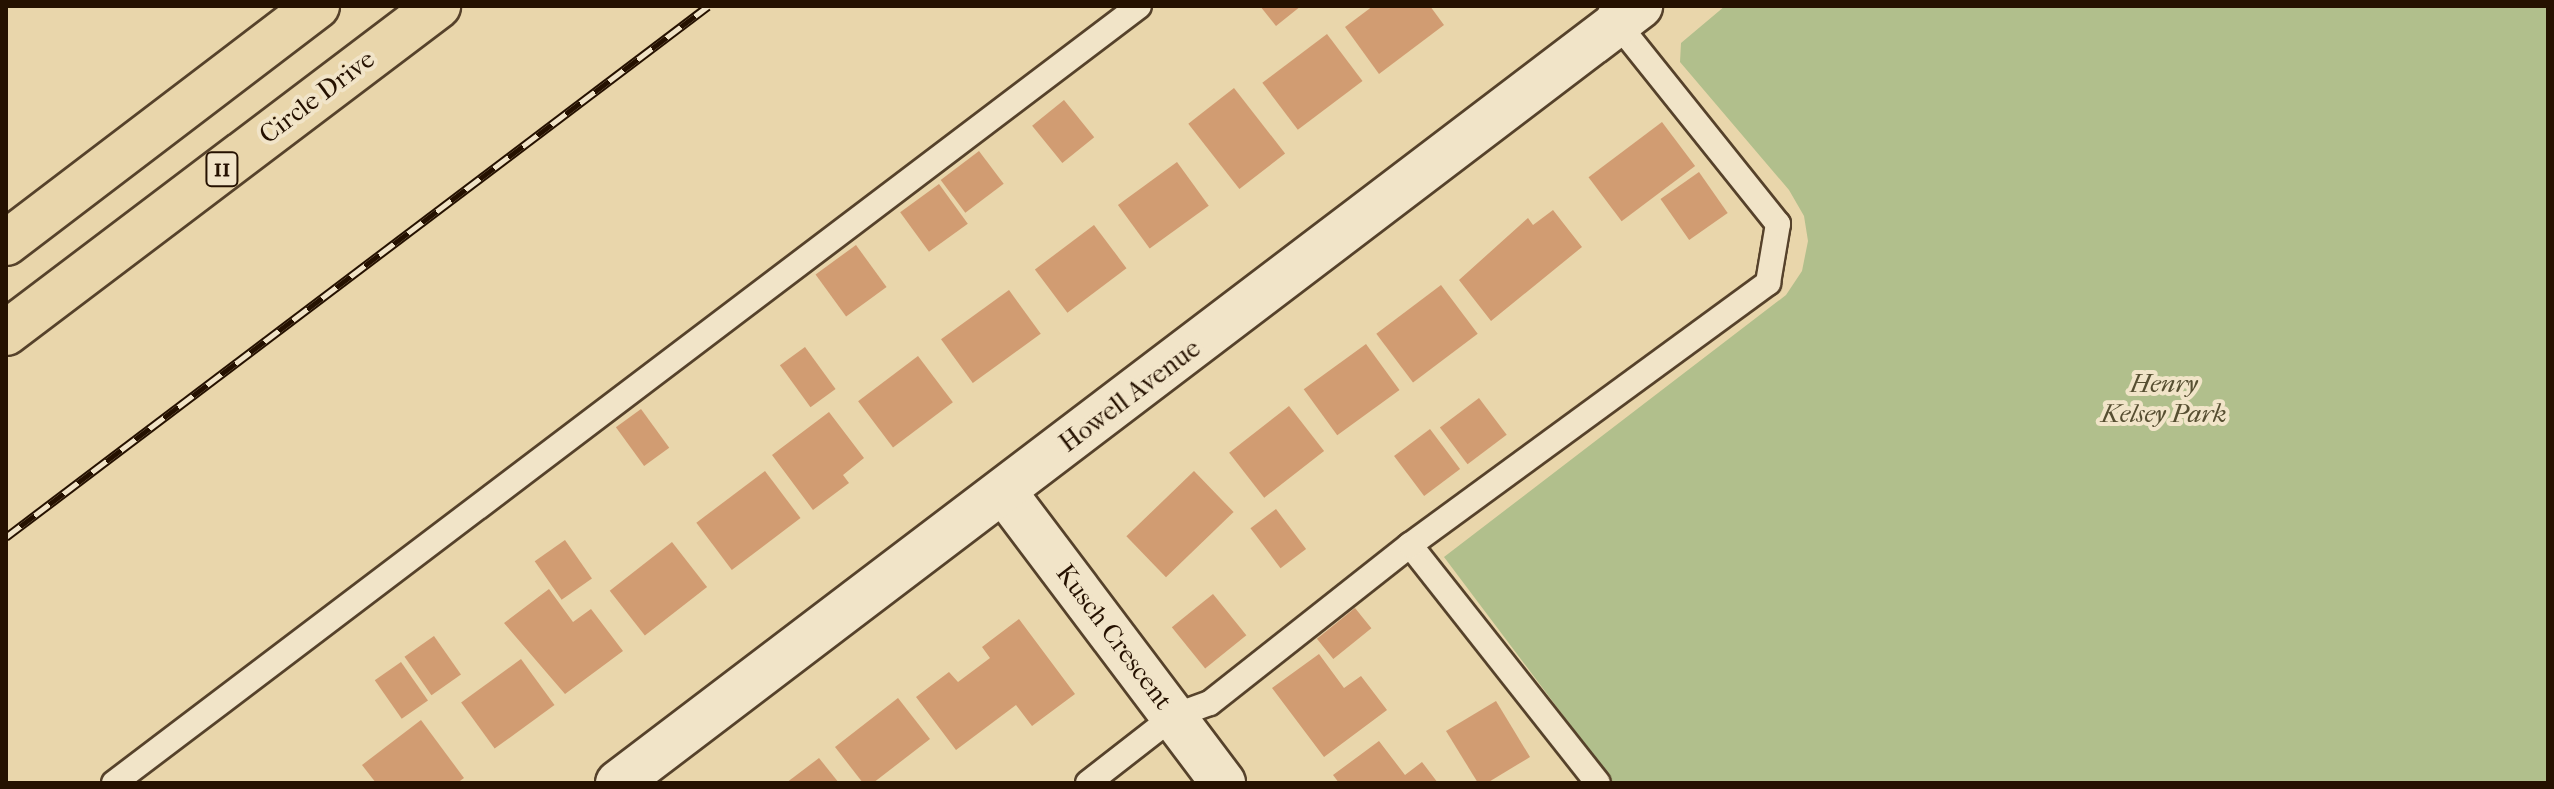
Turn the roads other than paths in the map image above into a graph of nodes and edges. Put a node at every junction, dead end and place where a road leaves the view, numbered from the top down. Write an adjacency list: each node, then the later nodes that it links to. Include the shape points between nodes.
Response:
1 (317, 6): 5 (highway)
2 (438, 6): 6 (highway, Circle Drive / 11)
3 (1139, 6): 10 (lane)
4 (1621, 12): 7 (street, Howell Avenue); 8 (lane, via 1778,224 1768,283)
5 (6, 243)
6 (6, 333)
7 (1004, 492): 9 (street, Kusch Crescent); 11 (street, Howell Avenue)
8 (1410, 545): 9 (lane, via 1210,703); 14 (lane)
9 (1174, 716): 12 (lane); 13 (street, Kusch Crescent)
10 (114, 783)
11 (618, 783)
12 (1088, 783)
13 (1223, 783)
14 (1598, 783)

